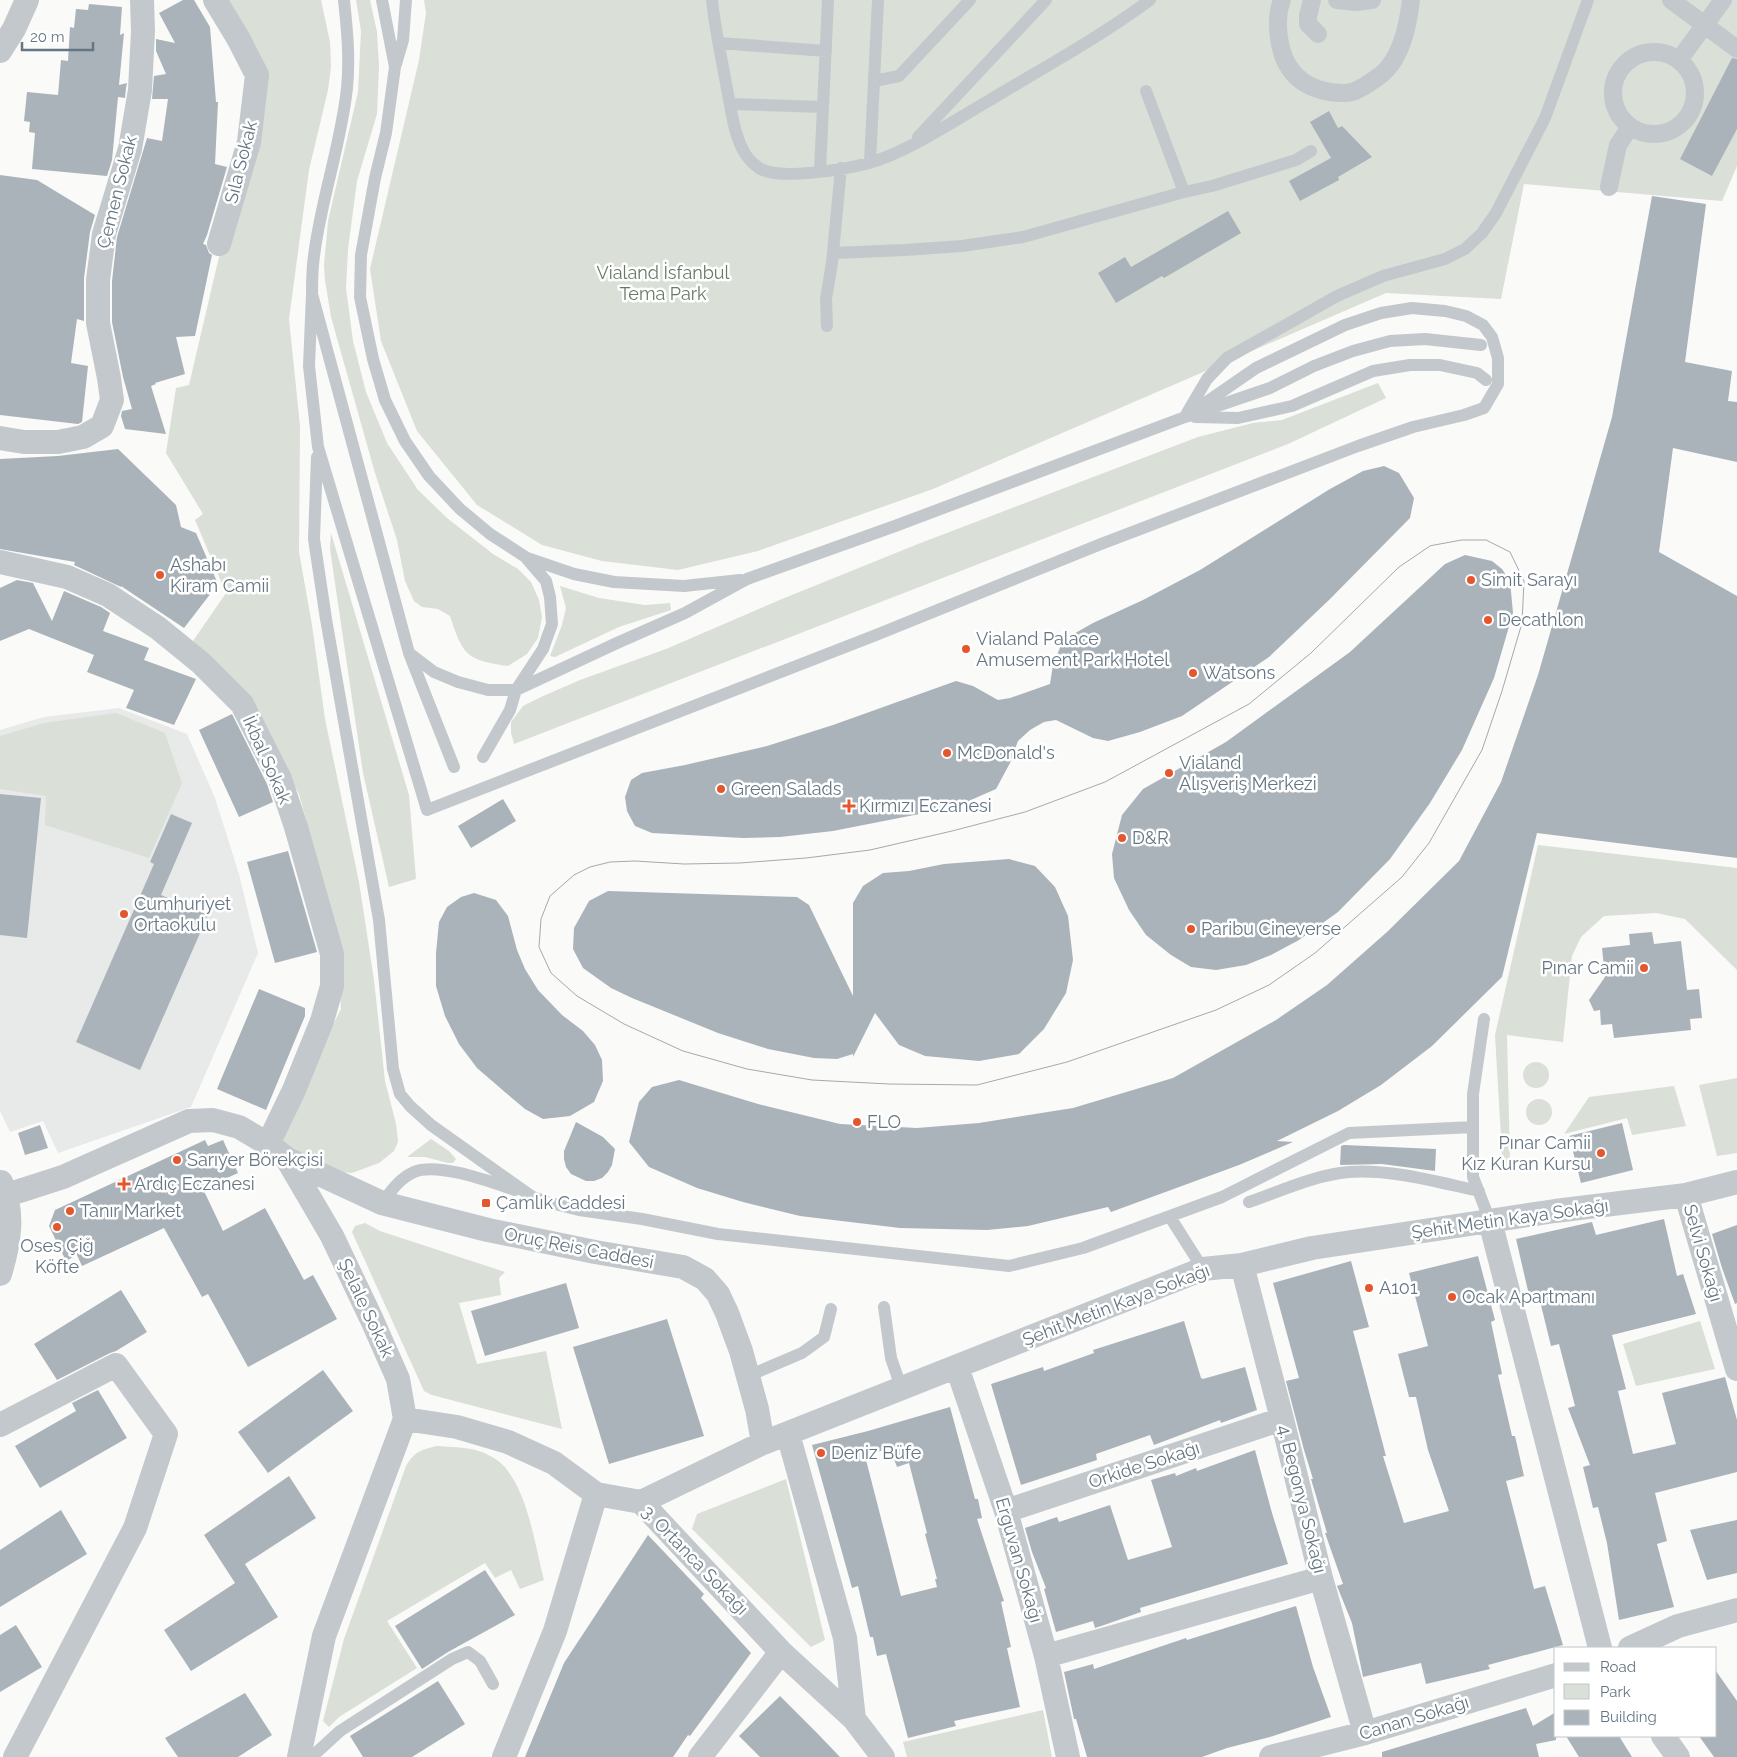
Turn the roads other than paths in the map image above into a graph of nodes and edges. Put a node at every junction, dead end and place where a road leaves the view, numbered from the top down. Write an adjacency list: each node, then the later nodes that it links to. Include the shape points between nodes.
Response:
1 (27, 0): 25 (street)
2 (142, 0): 48 (street, Çemen Sokak, via 140,90 130,149 104,234 98,280 98,323 112,400 102,426 82,437 58,442)
3 (215, 0): 41 (street, Sıla Sokak, via 257,75 249,142)
4 (344, 0): 43 (lane, via 348,41 347,86 313,257)
5 (382, 0): 28 (lane)
6 (406, 0): 28 (lane, via 402,40)
7 (712, 0): 23 (lane)
8 (828, 0): 26 (lane)
9 (878, 0): 29 (lane)
10 (970, 0): 29 (lane, via 899,76)
11 (1046, 0): 34 (lane)
12 (1282, 0): 15 (street, via 1278,29 1280,48 1288,66 1298,80 1312,87 1342,93 1354,91 1383,73 1394,59 1402,42)
13 (1312, 0): 22 (street, via 1308,24)
14 (1337, 0): 20 (street)
15 (1411, 0)
16 (1588, 0): 47 (lane, via 1545,118 1496,213 1482,232 1465,249 1445,259 1384,276 1337,296 1227,358 1207,380)
17 (1671, 0): 21 (street)
18 (1723, 0): 21 (street)
19 (1142, 2): 34 (lane, via 1025,79)
20 (1360, 5)
21 (1705, 25): 24 (street); 27 (street)
22 (1318, 34)
23 (719, 43): 26 (lane); 31 (lane)
24 (1737, 49)
25 (0, 51)
26 (826, 51): 32 (lane)
27 (1679, 60): 33 (street, via 1694,82 1696,94 1694,107 1687,119 1666,133 1640,132); 33 (street, via 1668,54 1639,54 1618,72 1613,100 1618,114)
28 (395, 67): 50 (lane, via 386,133 361,256 360,298 373,359 385,400 405,441 429,476 460,509)
29 (874, 80): 36 (lane)
30 (1146, 91): 40 (lane)
31 (730, 104): 32 (lane); 38 (lane, via 742,148 758,168 769,173 791,175)
32 (823, 107): 38 (lane)
33 (1630, 127): 39 (street, via 1618,145)
34 (911, 144): 36 (lane)
35 (1311, 152): 40 (lane, via 1296,160)
36 (870, 162): 37 (lane)
37 (841, 168): 38 (lane); 42 (lane)
38 (820, 171)
39 (1609, 187)
40 (1184, 192): 42 (lane, via 1023,237 962,246)
41 (219, 244)
42 (833, 253): 44 (lane, via 826,299)
43 (312, 294): 49 (lane, via 309,366); 53 (lane)
44 (827, 326)
45 (1481, 345): 47 (lane, via 1425,339 1390,341 1353,351 1270,388)
46 (1486, 380): 47 (lane, via 1477,373 1440,365 1410,365 1373,370 1292,406 1238,418)
47 (1185, 417): 49 (lane, via 1256,368 1345,325 1380,313 1412,308 1466,316 1483,325 1492,337 1498,358 1498,384 1484,408 1412,427 1358,446 427,810); 52 (lane)
48 (0, 438)
49 (318, 447): 65 (lane, via 314,539 379,920 393,1069 400,1094 431,1125)
50 (527, 558): 52 (lane, via 574,574 614,582 684,586); 54 (lane, via 546,581 552,624 543,649)
51 (0, 562): 59 (street, İkbal Sokak, via 67,577 108,595 158,628 201,663 242,704 280,779 332,954 332,986 322,1021)
52 (747, 579): 54 (lane, via 685,613)
53 (409, 653): 54 (lane, via 434,672 458,682 488,690); 56 (lane)
54 (516, 690): 55 (lane, via 510,710)
55 (483, 757)
56 (454, 767)
57 (1484, 1019): 58 (lane, via 1473,1094)
58 (1473, 1127): 63 (lane, via 1473,1177); 68 (lane, via 1349,1134 1222,1198)
59 (268, 1144): 60 (street, Şelale Sokak); 62 (street, Şelale Sokak, via 239,1127 213,1120 189,1121 63,1176)
60 (287, 1159): 67 (street, Oruç Reis Caddesi); 79 (street, Şelale Sokak, via 332,1236 372,1320 398,1379)
61 (1737, 1182): 64 (street, Şehit Metin Kaya Sokağı)
62 (4, 1188): 72 (street, via 10,1218 8,1249)
63 (1479, 1191): 66 (lane, via 1396,1174 1349,1172 1312,1179); 69 (lane)
64 (1686, 1195): 69 (street, Şehit Metin Kaya Sokağı); 76 (street, Selvi Sokağı)
65 (531, 1196): 67 (lane, via 485,1180 428,1168 398,1182); 68 (lane, via 579,1210 718,1234 1009,1266 1083,1248)
66 (1249, 1202)
67 (382, 1203): 77 (street, Oruç Reis Caddesi, via 488,1230 683,1267 706,1279 718,1294)
68 (1170, 1217): 71 (lane)
69 (1490, 1220): 70 (street, Şehit Metin Kaya Sokağı, via 1312,1248); 89 (street)
70 (1242, 1265): 71 (street, Şehit Metin Kaya Sokağı); 80 (street, 4. Begonya Sokağı)
71 (1203, 1269): 75 (street, Şehit Metin Kaya Sokağı)
72 (0, 1274)
73 (884, 1307): 78 (lane, via 891,1358)
74 (831, 1309): 77 (lane, via 824,1337 802,1353)
75 (957, 1366): 78 (street, Şehit Metin Kaya Sokağı); 86 (street, Erguvan Sokağı)
76 (1737, 1369)
77 (748, 1376): 83 (street, Oruç Reis Caddesi)
78 (901, 1388): 82 (street, Şehit Metin Kaya Sokağı)
79 (405, 1419): 84 (street, 3. Ortanca Sokağı, via 456,1427 508,1442 554,1463); 98 (street, via 324,1636)
80 (1282, 1419): 86 (street, Orkide Sokağı); 87 (street, 4. Begonya Sokağı)
81 (0, 1425): 99 (street, via 116,1365 166,1434 135,1528)
82 (788, 1434): 83 (street, Şehit Metin Kaya Sokağı); 95 (street, via 845,1638)
83 (763, 1443): 85 (street, Şehit Metin Kaya Sokağı)
84 (596, 1494): 85 (street, 3. Ortanca Sokağı); 100 (street, via 555,1631)
85 (641, 1502): 91 (street, 3. Ortanca Sokağı)
86 (1006, 1511): 92 (street, Erguvan Sokağı)
87 (1321, 1578): 92 (street); 96 (street, 4. Begonya Sokağı)
88 (1737, 1610): 90 (street, via 1678,1626)
89 (1600, 1647)
90 (1632, 1647)
91 (782, 1652): 95 (street, 3. Ortanca Sokağı); 101 (street)
92 (1046, 1656): 103 (street, Erguvan Sokağı)
93 (1554, 1676): 96 (street, Canan Sokağı)
94 (493, 1684): 98 (lane, via 480,1660 468,1652 340,1731 315,1754)
95 (854, 1719): 102 (street, 3. Ortanca Sokağı)
96 (1365, 1733): 104 (street, Canan Sokağı)
97 (1664, 1737): 105 (street)
98 (299, 1754)
99 (15, 1757)
100 (504, 1757)
101 (700, 1757)
102 (883, 1757)
103 (1068, 1757)
104 (1271, 1757)
105 (1678, 1757)

